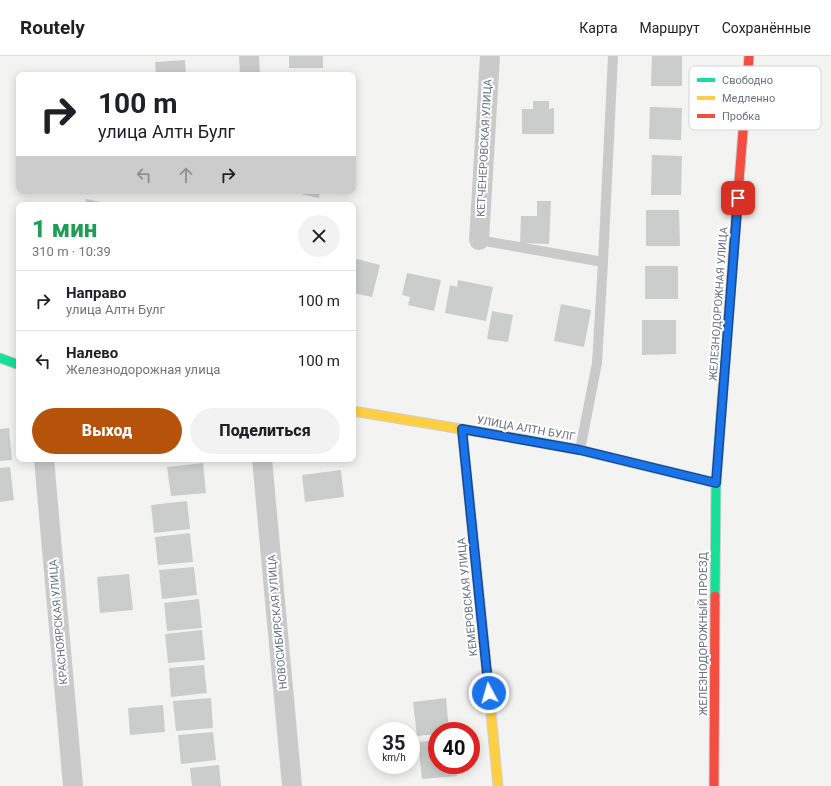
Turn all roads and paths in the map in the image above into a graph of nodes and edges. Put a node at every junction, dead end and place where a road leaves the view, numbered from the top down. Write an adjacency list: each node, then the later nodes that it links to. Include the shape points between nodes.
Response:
1 (249, 56): 6 (street)
2 (490, 56): 8 (street, КЕТЧЕНЕРОВСКАЯ УЛИЦА)
3 (613, 56): 9 (lane)
4 (749, 56): 5 (street, ЖЕЛЕЗНОДОРОЖНАЯ УЛИЦА)
5 (748, 66)
6 (250, 72)
7 (743, 130): 17 (street, ЖЕЛЕЗНОДОРОЖНАЯ УЛИЦА)
8 (479, 240): 9 (lane)
9 (603, 262): 14 (lane, via 597,363)
10 (0, 358): 11 (street)
11 (16, 364)
12 (356, 411): 13 (street, УЛИЦА АЛТН БУЛГ)
13 (462, 429): 14 (street, УЛИЦА АЛТН БУЛГ); 20 (street, КЕМЕРОВСКАЯ УЛИЦА)
14 (580, 450): 17 (street, УЛИЦА АЛТН БУЛГ)
15 (44, 462): 18 (street, КРАСНОЯРСКАЯ УЛИЦА)
16 (262, 462): 19 (street, НОВОСИБИРСКАЯ УЛИЦА)
17 (716, 483): 21 (street, ЖЕЛЕЗНОДОРОЖНЫЙ ПРОЕЗД)
18 (73, 786)
19 (292, 786)
20 (498, 786)
21 (714, 786)

